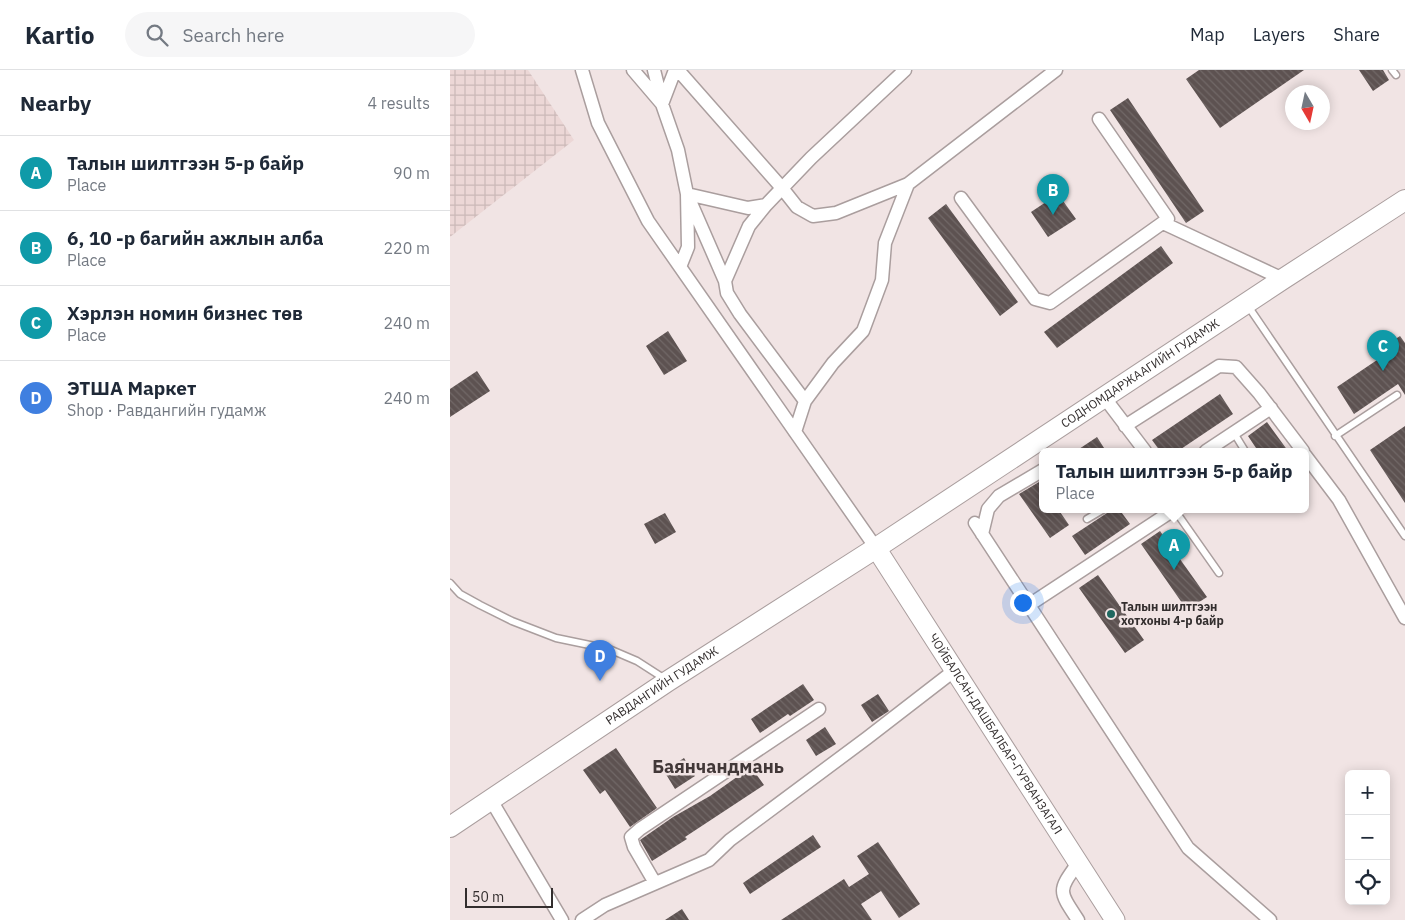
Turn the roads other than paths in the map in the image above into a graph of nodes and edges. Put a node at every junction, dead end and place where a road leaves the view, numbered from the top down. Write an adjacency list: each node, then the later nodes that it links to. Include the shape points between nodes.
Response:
1 (582, 70): 16 (street, via 598,123 648,221)
2 (633, 70): 7 (street)
3 (654, 70): 7 (street)
4 (676, 70): 7 (street); 10 (street)
5 (905, 70): 10 (street)
6 (1056, 70): 9 (street)
7 (662, 104): 11 (street, via 678,150)
8 (1099, 119): 15 (street, via 1168,219)
9 (908, 184): 10 (street, via 836,213 813,216 797,207); 22 (street, via 885,242 882,280 863,331)
10 (782, 188): 14 (street)
11 (687, 194): 14 (street, via 748,208); 16 (street, via 688,247); 18 (street)
12 (961, 198): 15 (street, via 1035,299 1050,303)
13 (1405, 200): 17 (main road, СОДНОМДАРЖААГИЙН ГУДАМЖ)
14 (766, 205): 18 (street, via 749,226)
15 (1163, 223): 17 (street)
16 (680, 268): 25 (street)
17 (1283, 279): 19 (main road, СОДНОМДАРЖААГИЙН ГУДАМЖ)
18 (725, 281): 22 (street, via 727,292 740,314)
19 (1246, 303): 21 (main road, СОДНОМДАРЖААГИЙН ГУДАМЖ); 27 (lane)
20 (1397, 395): 27 (lane)
21 (1104, 397): 24 (street); 39 (main road, СОДНОМДАРЖААГИЙН ГУДАМЖ)
22 (805, 401): 25 (street)
23 (1271, 408): 24 (street, via 1236,367 1219,366); 26 (street); 31 (street)
24 (1126, 426): 28 (street)
25 (795, 432): 39 (street)
26 (1234, 433): 29 (street); 30 (lane)
27 (1335, 436): 38 (lane)
28 (1143, 448)
29 (1211, 448)
30 (1243, 448)
31 (1300, 448)
32 (1309, 460): 43 (street, via 1339,500)
33 (1039, 472): 42 (street, via 999,496 979,528)
34 (1097, 513): 37 (lane)
35 (1168, 513): 42 (street)
36 (1177, 513): 40 (lane)
37 (1087, 519)
38 (1405, 536)
39 (876, 548): 44 (street, ЧОЙБАЛСАН-ДАШБАЛБАР-ГУРВАНЗАГАЛ); 45 (main road, РАВДАНГИЙН ГУДАМЖ)
40 (1219, 573)
41 (450, 583): 45 (lane, via 460,594 512,621 556,638 609,649 637,661)
42 (1029, 605): 55 (street, via 1188,848)
43 (1405, 618)
44 (955, 670): 49 (street, ЧОЙБАЛСАН-ДАШБАЛБАР-ГУРВАНЗАГАЛ); 50 (street, via 730,840 709,860)
45 (668, 681): 47 (main road, РАВДАНГИЙН ГУДАМЖ)
46 (819, 709): 50 (street, via 631,837)
47 (491, 800): 48 (main road, РАВДАНГИЙН ГУДАМЖ); 51 (street)
48 (450, 827)
49 (1078, 862): 53 (street, via 1063,884 1062,894); 54 (street, ЧОЙБАЛСАН-ДАШБАЛБАР-ГУРВАНЗАГАЛ)
50 (655, 883): 52 (street)
51 (562, 920)
52 (582, 920)
53 (1078, 920)
54 (1115, 920)
55 (1270, 920)

